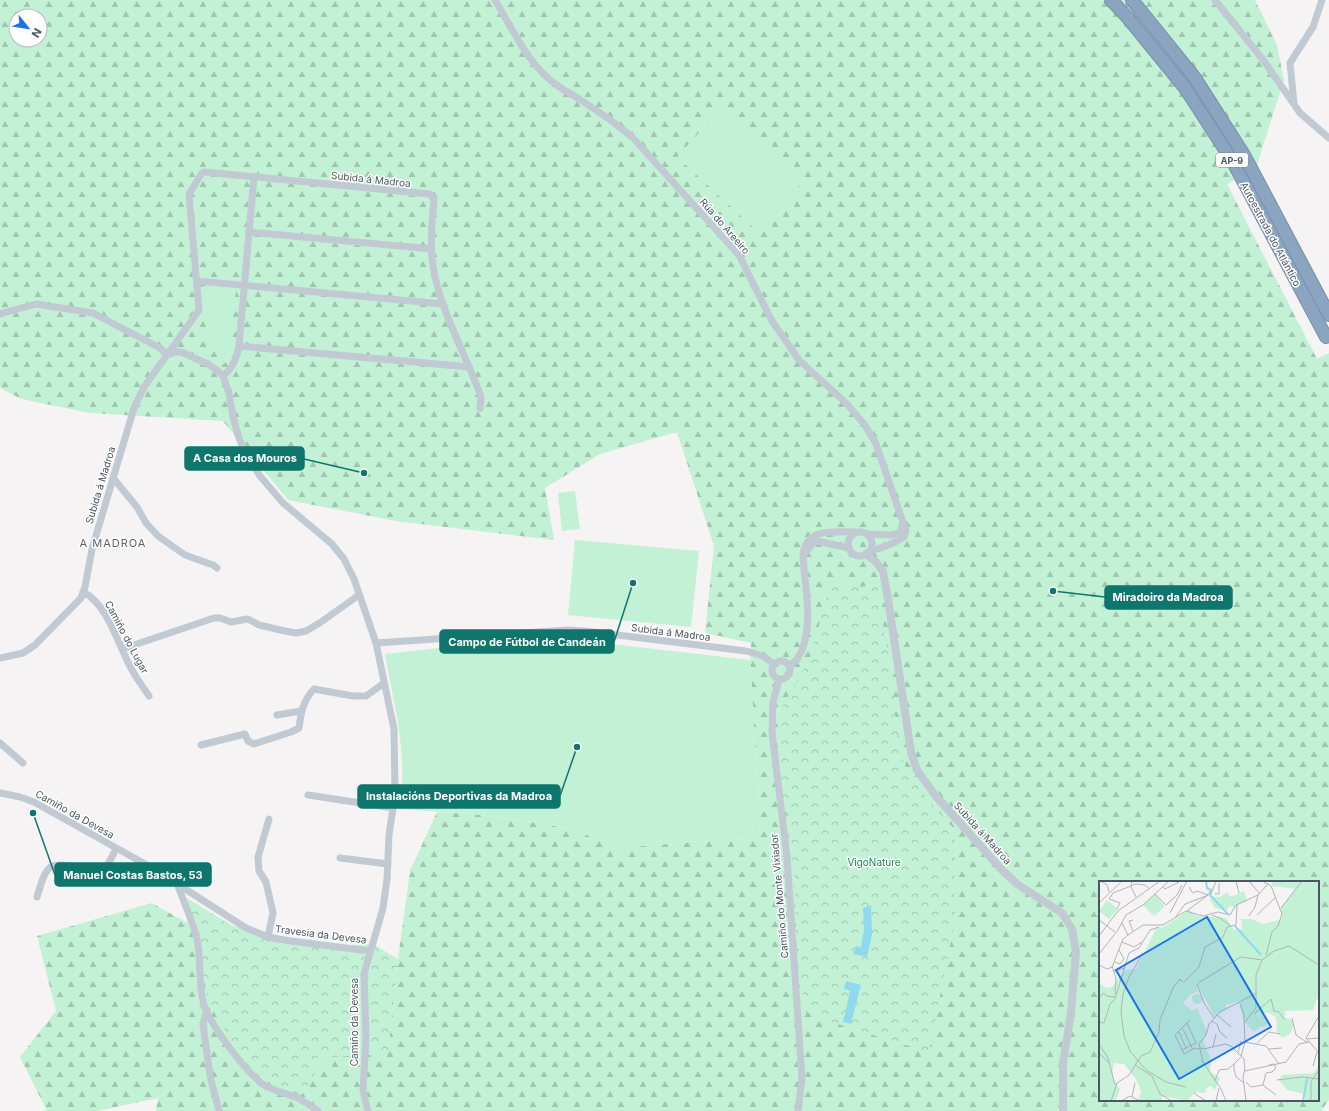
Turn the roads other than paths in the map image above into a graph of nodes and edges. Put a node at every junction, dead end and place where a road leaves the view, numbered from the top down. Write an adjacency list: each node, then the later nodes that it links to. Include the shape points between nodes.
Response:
1 (495, 0): 23 (street, Rúa do Areeiro, via 538,69 635,140 740,255 772,321 800,360 847,404 865,425 876,444)
2 (1111, 0): 16 (highway, Autoestrada do Atlántico / AP-9, via 1185,88 1233,162)
3 (1132, 0): 15 (highway, Autoestrada do Atlántico / AP-9, via 1195,78 1244,155)
4 (1215, 0): 6 (street, via 1264,60)
5 (1322, 0): 6 (street, via 1312,27 1290,63)
6 (1294, 106): 7 (street)
7 (1329, 138)
8 (254, 177): 9 (street); 10 (street, Subida á Madroa, via 429,194 434,200); 11 (street, Subida á Madroa, via 205,172 190,191)
9 (249, 232): 10 (street); 12 (street)
10 (432, 249): 13 (street, Subida á Madroa, via 436,280)
11 (197, 281): 12 (street); 18 (street, Subida á Madroa, via 199,310)
12 (244, 286): 13 (street); 17 (street)
13 (443, 304): 19 (street, Subida á Madroa)
14 (0, 314): 18 (street, via 36,304 94,312 160,348)
15 (1329, 315)
16 (1326, 337)
17 (239, 346): 19 (street); 20 (street, via 234,365)
18 (167, 355): 20 (street, via 180,352 208,364); 22 (street, Subida á Madroa, via 144,387 134,408)
19 (468, 368): 21 (street, Subida á Madroa, via 481,396)
20 (223, 376): 31 (street, via 239,438 250,461 283,503 332,544 344,559)
21 (480, 408)
22 (113, 478): 29 (street, via 158,536 185,555); 30 (street, Subida á Madroa, via 92,549)
23 (904, 521): 25 (street, via 900,533); 27 (street, via 904,537)
24 (856, 532): 25 (street); 26 (street, via 849,540); 28 (street, via 824,532 815,536 806,543)
25 (868, 534): 27 (street, via 872,548)
26 (849, 548): 27 (street, via 854,554 862,556); 28 (street, via 817,541)
27 (868, 553): 61 (street, Subida á Madroa, via 883,570 911,752 917,770 935,795 1001,869 1017,884 1062,913 1072,929 1076,952 1063,1064)
28 (803, 557): 36 (street, via 807,635 797,659)
29 (217, 568)
30 (83, 592): 33 (street, Camiño do Lugar, via 103,610); 34 (street, Subida á Madroa, via 81,598 35,645 23,652)
31 (359, 595): 32 (street); 33 (street, via 306,631 285,632 259,625 248,619 231,622 214,618)
32 (376, 643): 35 (street, Subida á Madroa, via 568,630 746,651 763,656); 38 (street, Camiño da Devesa)
33 (122, 649): 39 (street, Camiño do Lugar)
34 (0, 658)
35 (774, 664): 36 (street, Subida á Madroa, via 780,661); 37 (street, via 772,673)
36 (789, 666): 37 (street, via 788,676)
37 (779, 680): 60 (street, Camiño do Monte Vixiador, via 773,702 772,732 787,857 802,1079)
38 (384, 683): 40 (street, via 366,696 314,689); 47 (street, Camiño da Devesa, via 394,729)
39 (149, 696)
40 (301, 711): 41 (street); 43 (street, via 299,728 291,732 254,744 248,741 245,734)
41 (277, 715)
42 (0, 743): 44 (street)
43 (201, 745)
44 (23, 763)
45 (0, 793): 49 (street, Camiño da Devesa, via 34,802)
46 (308, 795): 47 (street)
47 (393, 808): 51 (street, Camiño da Devesa)
48 (269, 819): 54 (street, Travesia da Devesa, via 258,857 259,871 266,882 273,913)
49 (116, 849): 52 (street, Camiño da Devesa, via 154,869); 53 (street, Camiño da Devesa, via 101,871 54,864 42,878)
50 (340, 858): 51 (street)
51 (388, 864): 55 (street, Camiño da Devesa, via 383,908)
52 (178, 886): 54 (street, Travesia da Devesa, via 246,928); 56 (street, via 196,934 202,992)
53 (37, 897)
54 (268, 937): 55 (street, Travesia da Devesa)
55 (370, 951): 59 (street, Camiño da Devesa, via 364,974 366,1040 363,1091)
56 (207, 1010): 57 (street, via 203,1024 210,1076); 58 (street, via 230,1049 252,1074 263,1084 298,1098)
57 (219, 1111)
58 (318, 1111)
59 (368, 1111)
60 (798, 1111)
61 (1063, 1111)

